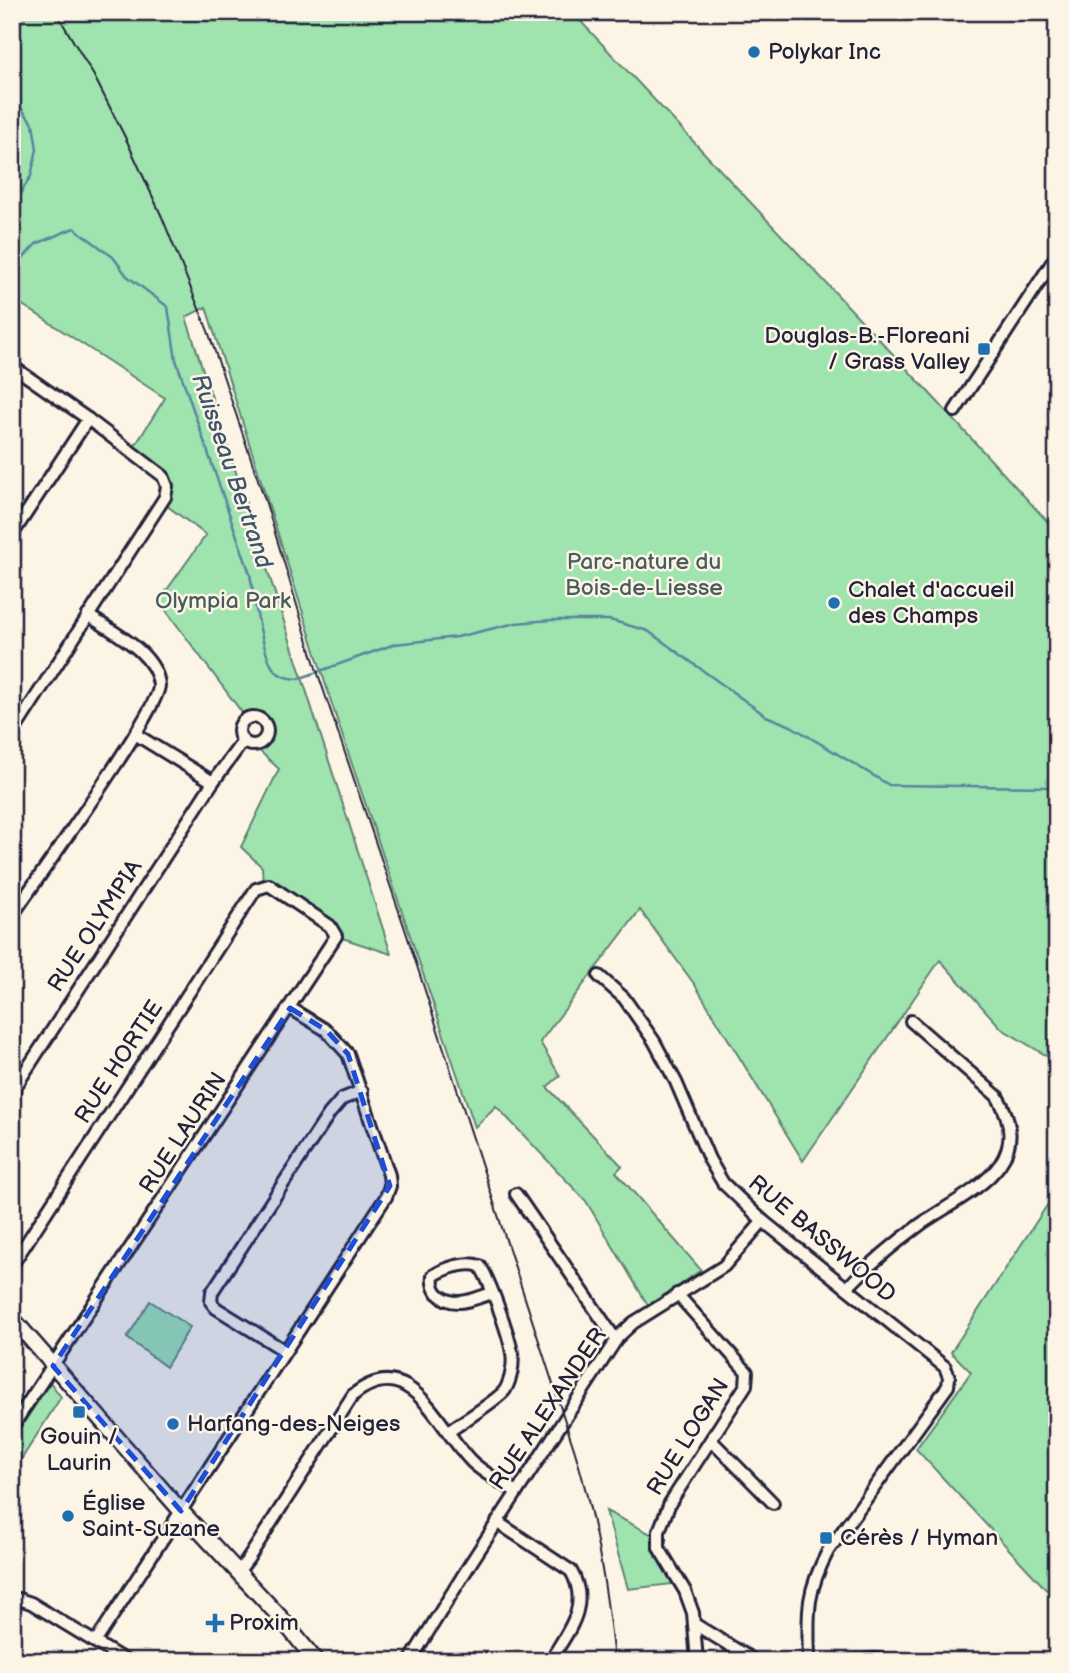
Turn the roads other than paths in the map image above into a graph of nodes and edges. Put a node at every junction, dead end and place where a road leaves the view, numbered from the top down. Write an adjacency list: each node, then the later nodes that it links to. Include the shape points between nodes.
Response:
1 (1057, 255): 3 (street)
2 (12, 366): 4 (street)
3 (954, 411)
4 (88, 419): 5 (street); 6 (street, via 163,477 167,486 165,496)
5 (12, 535)
6 (88, 615): 7 (street); 8 (street, via 143,654 156,676 155,701)
7 (12, 734)
8 (135, 734): 10 (street); 12 (street)
9 (243, 741): 10 (street, RUE OLYMPIA)
10 (213, 782): 17 (street, RUE OLYMPIA)
11 (263, 885): 14 (street, RUE LAURIN, via 270,885 330,926 336,936); 20 (street, RUE HORTIE, via 256,889)
12 (13, 914)
13 (599, 976): 19 (street, RUE BASSWOOD, via 624,999 654,1041 723,1183)
14 (290, 1008): 16 (street, via 337,1040 348,1054); 27 (street, RUE LAURIN)
15 (911, 1021): 21 (street, via 997,1096 1006,1110 1010,1141 992,1176 899,1241)
16 (362, 1091): 26 (street, via 390,1186); 26 (street, via 342,1099 329,1114 212,1292 216,1308)
17 (12, 1093)
18 (516, 1194): 25 (street)
19 (763, 1221): 21 (street, RUE BASSWOOD); 23 (street, RUE ALEXANDER, via 723,1266)
20 (12, 1265)
21 (847, 1287): 45 (street, RUE BASSWOOD, via 945,1367 949,1377 948,1386 814,1577 809,1600)
22 (492, 1293): 22 (street, via 484,1272 474,1264 437,1273 432,1281 436,1291 452,1303); 29 (street, via 512,1353 512,1371 504,1391)
23 (677, 1294): 25 (street, RUE ALEXANDER); 30 (street, RUE LOGAN, via 747,1372 746,1385)
24 (12, 1318): 27 (main road)
25 (616, 1340): 31 (street, RUE ALEXANDER)
26 (285, 1351): 33 (street)
27 (53, 1366): 28 (street, RUE LAURIN); 33 (main road)
28 (12, 1427)
29 (448, 1432): 31 (street, via 471,1461); 35 (street, via 411,1387 380,1380 363,1387 353,1395)
30 (711, 1440): 32 (street); 37 (street, RUE LOGAN, via 670,1503 659,1531 659,1548 685,1591)
31 (517, 1492): 34 (street, RUE ALEXANDER)
32 (773, 1503)
33 (181, 1511): 35 (main road); 38 (street)
34 (497, 1522): 41 (street, RUE ALEXANDER); 42 (street, via 571,1571 576,1580 580,1609)
35 (238, 1572): 40 (main road)
36 (12, 1603): 38 (street, via 19,1599 30,1603)
37 (696, 1625): 43 (street, RUE LOGAN); 44 (street)
38 (96, 1641): 39 (street)
39 (126, 1661)
40 (316, 1661)
41 (411, 1661)
42 (550, 1661)
43 (697, 1661)
44 (755, 1661)
45 (809, 1661)
46 (851, 1661): 47 (street)
47 (896, 1661)

